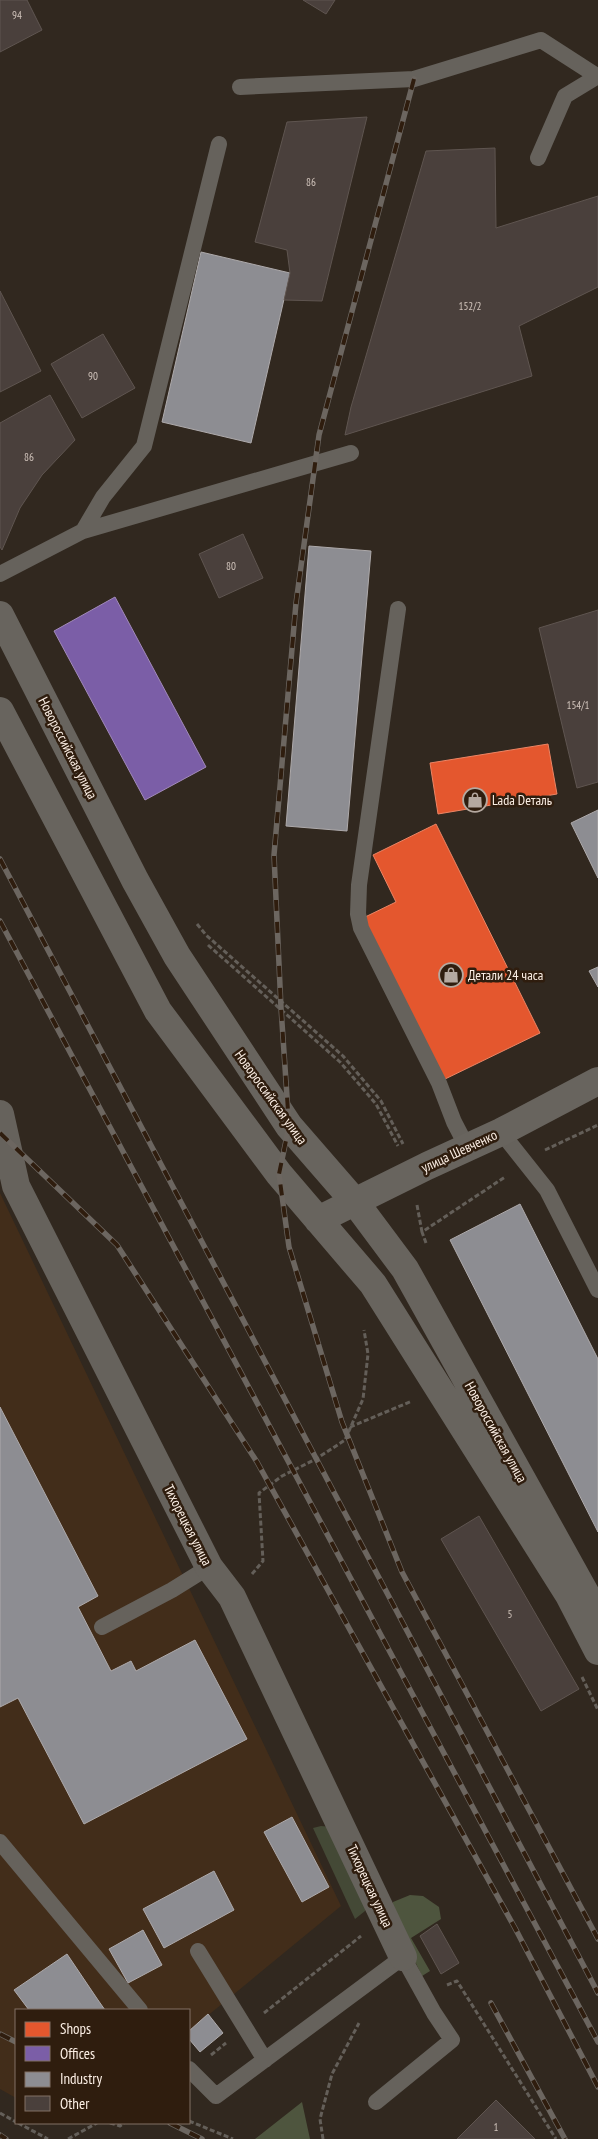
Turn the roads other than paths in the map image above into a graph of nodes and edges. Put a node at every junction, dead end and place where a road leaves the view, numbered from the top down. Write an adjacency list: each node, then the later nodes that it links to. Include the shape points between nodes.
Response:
1 (598, 76): 2 (lane, via 541,40 414,79); 4 (lane, via 565,96)
2 (240, 87)
3 (220, 144): 6 (lane, via 144,446 103,497)
4 (538, 158)
5 (351, 453): 6 (lane)
6 (83, 531): 7 (lane)
7 (0, 574)
8 (398, 609): 14 (lane, via 359,885 358,914 361,928 439,1083)
9 (0, 614): 15 (main road, Новороссийская улица, via 176,956 289,1126)
10 (0, 711): 16 (main road, Новороссийская улица, via 158,1011 250,1136)
11 (598, 1080): 13 (main road, улица Шевченко)
12 (0, 1114): 18 (street, Тихорецкая улица, via 16,1186)
13 (501, 1132): 14 (main road, улица Шевченко); 17 (lane, via 547,1190)
14 (467, 1147): 15 (main road, улица Шевченко)
15 (355, 1202): 16 (main road, улица Шевченко); 19 (main road, Новороссийская улица, via 405,1269)
16 (318, 1220): 21 (main road, Новороссийская улица, via 373,1284 569,1595)
17 (598, 1290)
18 (209, 1567): 20 (lane); 24 (street, Тихорецкая улица, via 232,1597)
19 (598, 1616)
20 (102, 1627)
21 (598, 1651)
22 (0, 1842): 25 (lane)
23 (198, 1951): 26 (lane)
24 (403, 1957): 26 (lane); 28 (lane, via 452,2040)
25 (139, 2009)
26 (265, 2060): 27 (lane, via 216,2096)
27 (190, 2071)
28 (376, 2102)

